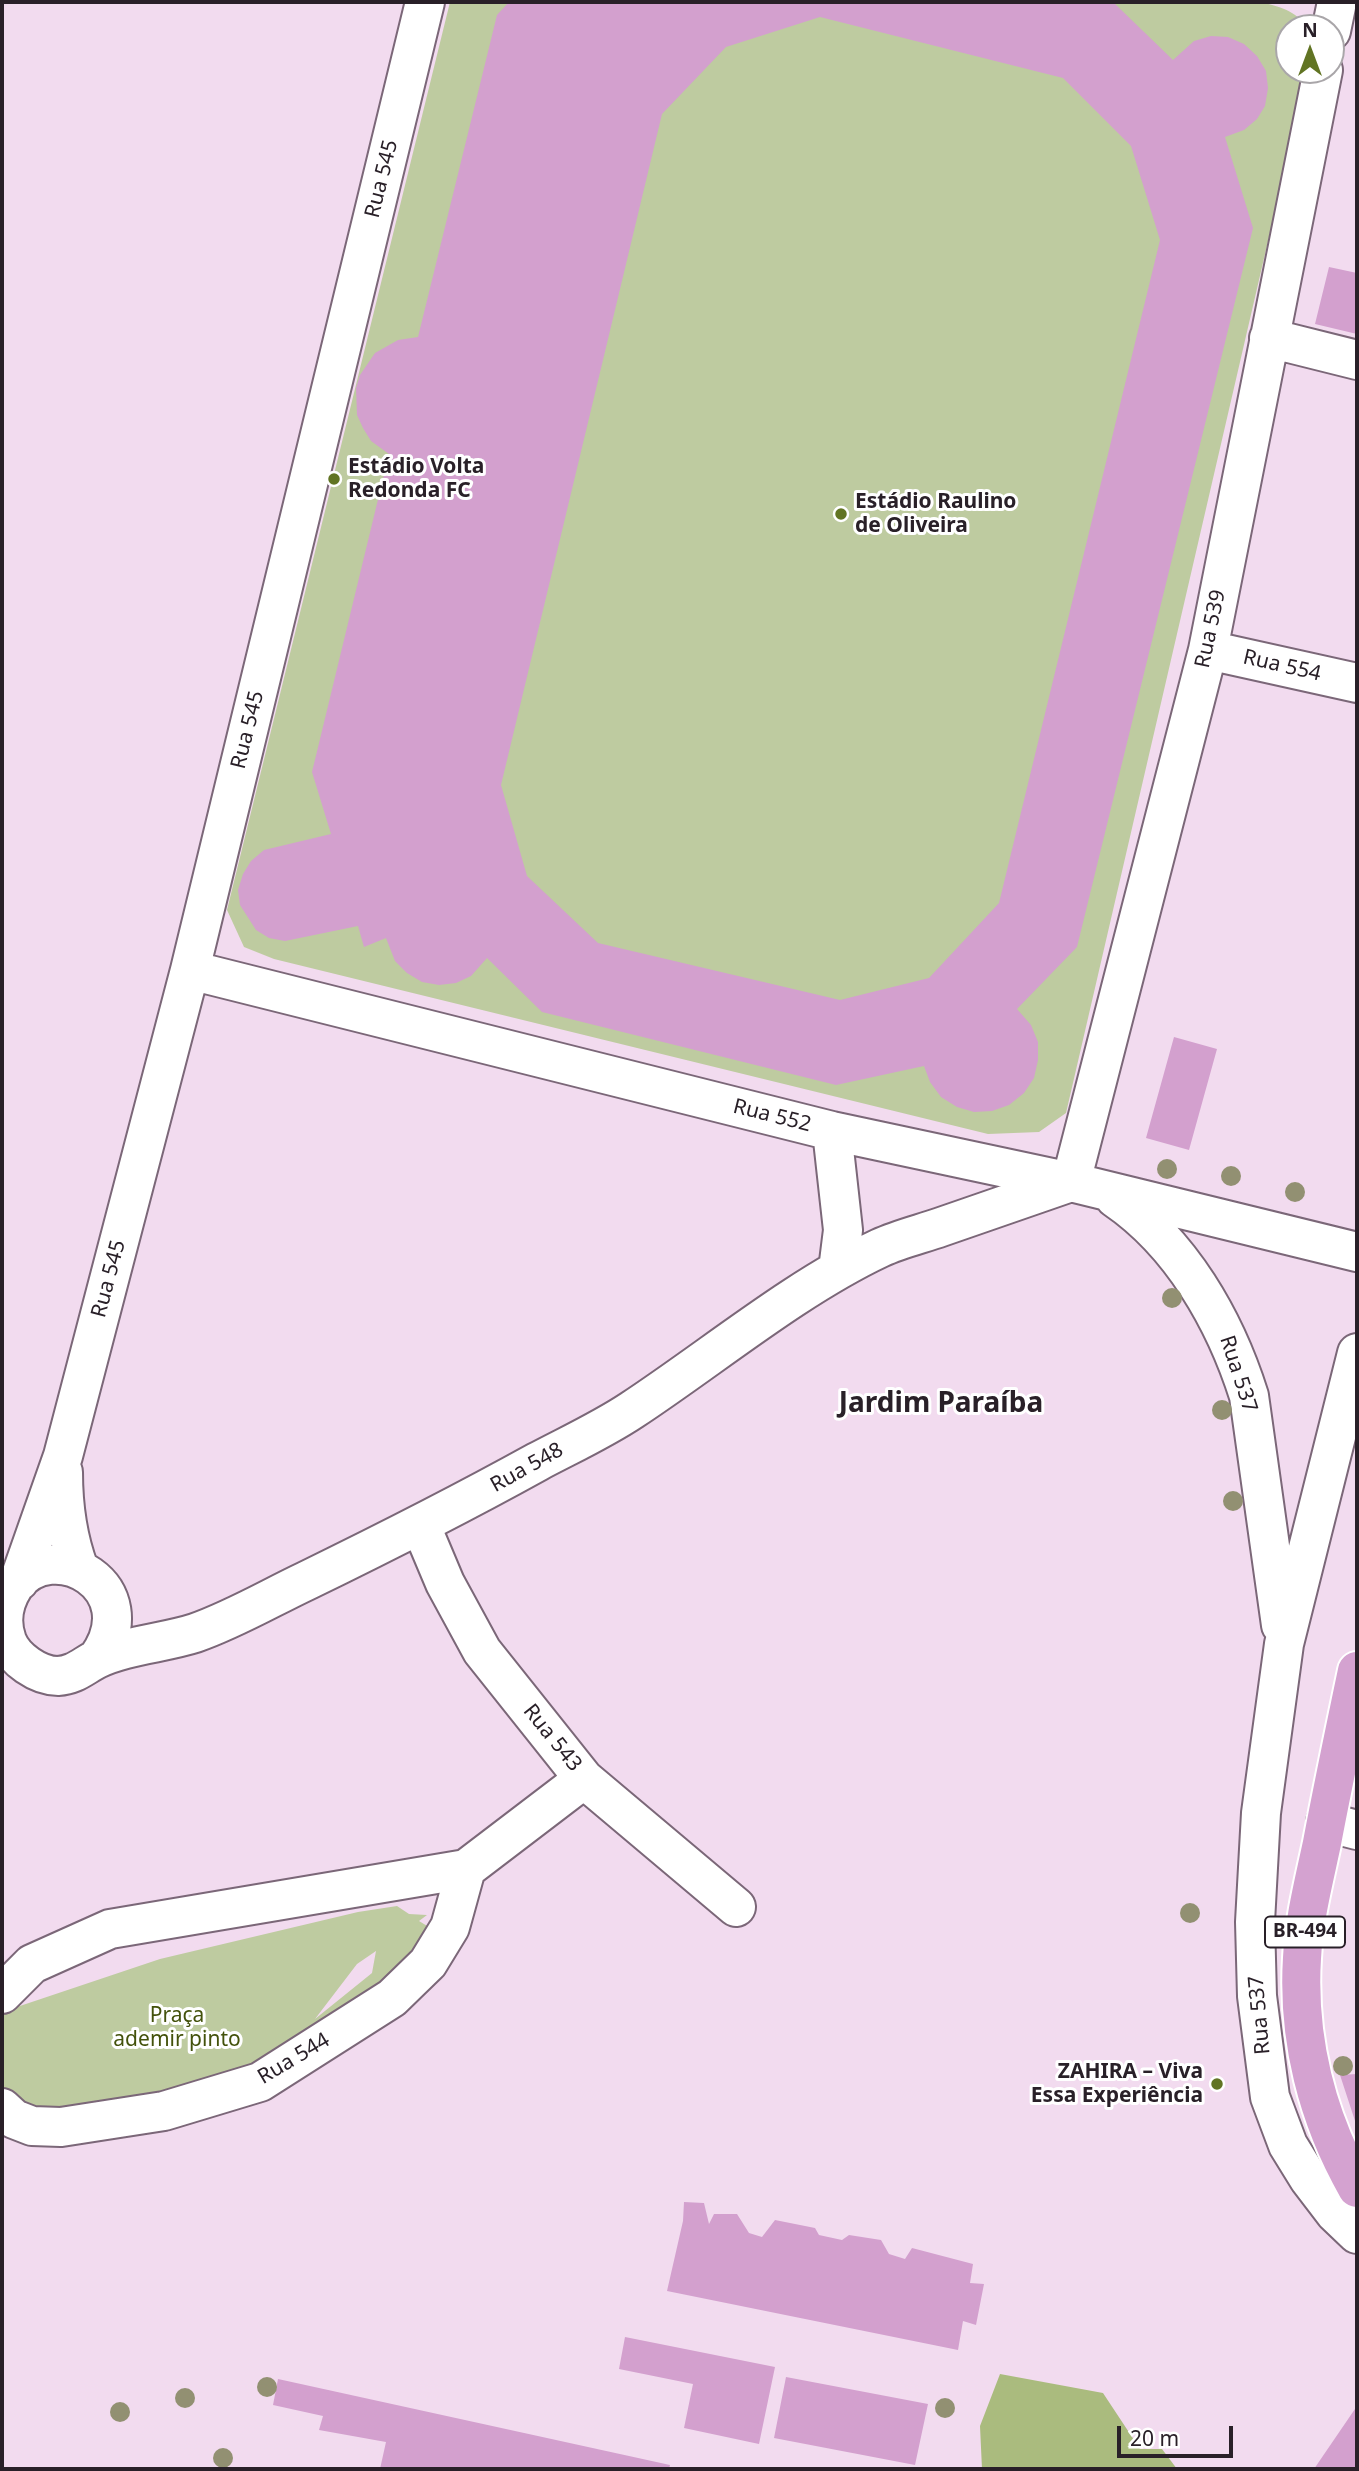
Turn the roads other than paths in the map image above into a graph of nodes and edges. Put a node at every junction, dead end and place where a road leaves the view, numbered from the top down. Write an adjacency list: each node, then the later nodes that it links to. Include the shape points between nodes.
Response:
1 (425, 2): 7 (street, Rua 545)
2 (1320, 84): 3 (street, Rua 539)
3 (1269, 338): 4 (street); 5 (street, Rua 539)
4 (1357, 360)
5 (1208, 650): 6 (street, Rua 554); 9 (street, Rua 539)
6 (1357, 683)
7 (190, 970): 8 (street, Rua 552); 13 (street, Rua 545)
8 (832, 1131): 9 (street, Rua 552); 11 (street, via 843,1230)
9 (1088, 1186): 10 (street, Rua 552); 11 (street, Rua 548, via 883,1247); 20 (street, Rua 537, via 1141,1216 1164,1242 1210,1306 1240,1368 1253,1419)
10 (1357, 1252)
11 (838, 1270): 14 (street, Rua 548, via 629,1412)
12 (1357, 1353): 20 (street, Rua 537)
13 (62, 1456): 15 (street, Rua 545, via 62,1499); 16 (street, Rua 545)
14 (421, 1526): 19 (street, Rua 548); 25 (street, Rua 543, via 482,1651)
15 (79, 1569): 16 (street, via 59,1565 38,1569); 17 (street, via 98,1581)
16 (19, 1581): 18 (street, via 5,1605)
17 (110, 1599): 19 (street, via 143,1616); 21 (street, via 114,1621 109,1643)
18 (2, 1622): 23 (street, via 19,1660)
19 (197, 1632): 21 (street, Rua 548)
20 (1284, 1644): 32 (street, Rua 537, via 1256,1883 1257,1996 1263,2057 1270,2097 1288,2145 1321,2196)
21 (97, 1659): 23 (street, via 80,1671)
22 (1357, 1671): 26 (main road, Rua 537 / BR-494)
23 (45, 1674): 24 (street)
24 (2, 1676)
25 (584, 1779): 27 (street); 28 (street, Rua 543)
26 (1341, 1826): 31 (main road, Rua 537 / BR-494, via 1302,1958 1304,2027 1320,2106)
27 (466, 1870): 29 (street, via 110,1929 32,1964); 30 (street, Rua 544, via 450,1927 428,1963 392,1998 260,2082 164,2111 61,2127 32,2126)
28 (736, 1907)
29 (2, 1994)
30 (2, 2108)
31 (1357, 2188)
32 (1357, 2234)

